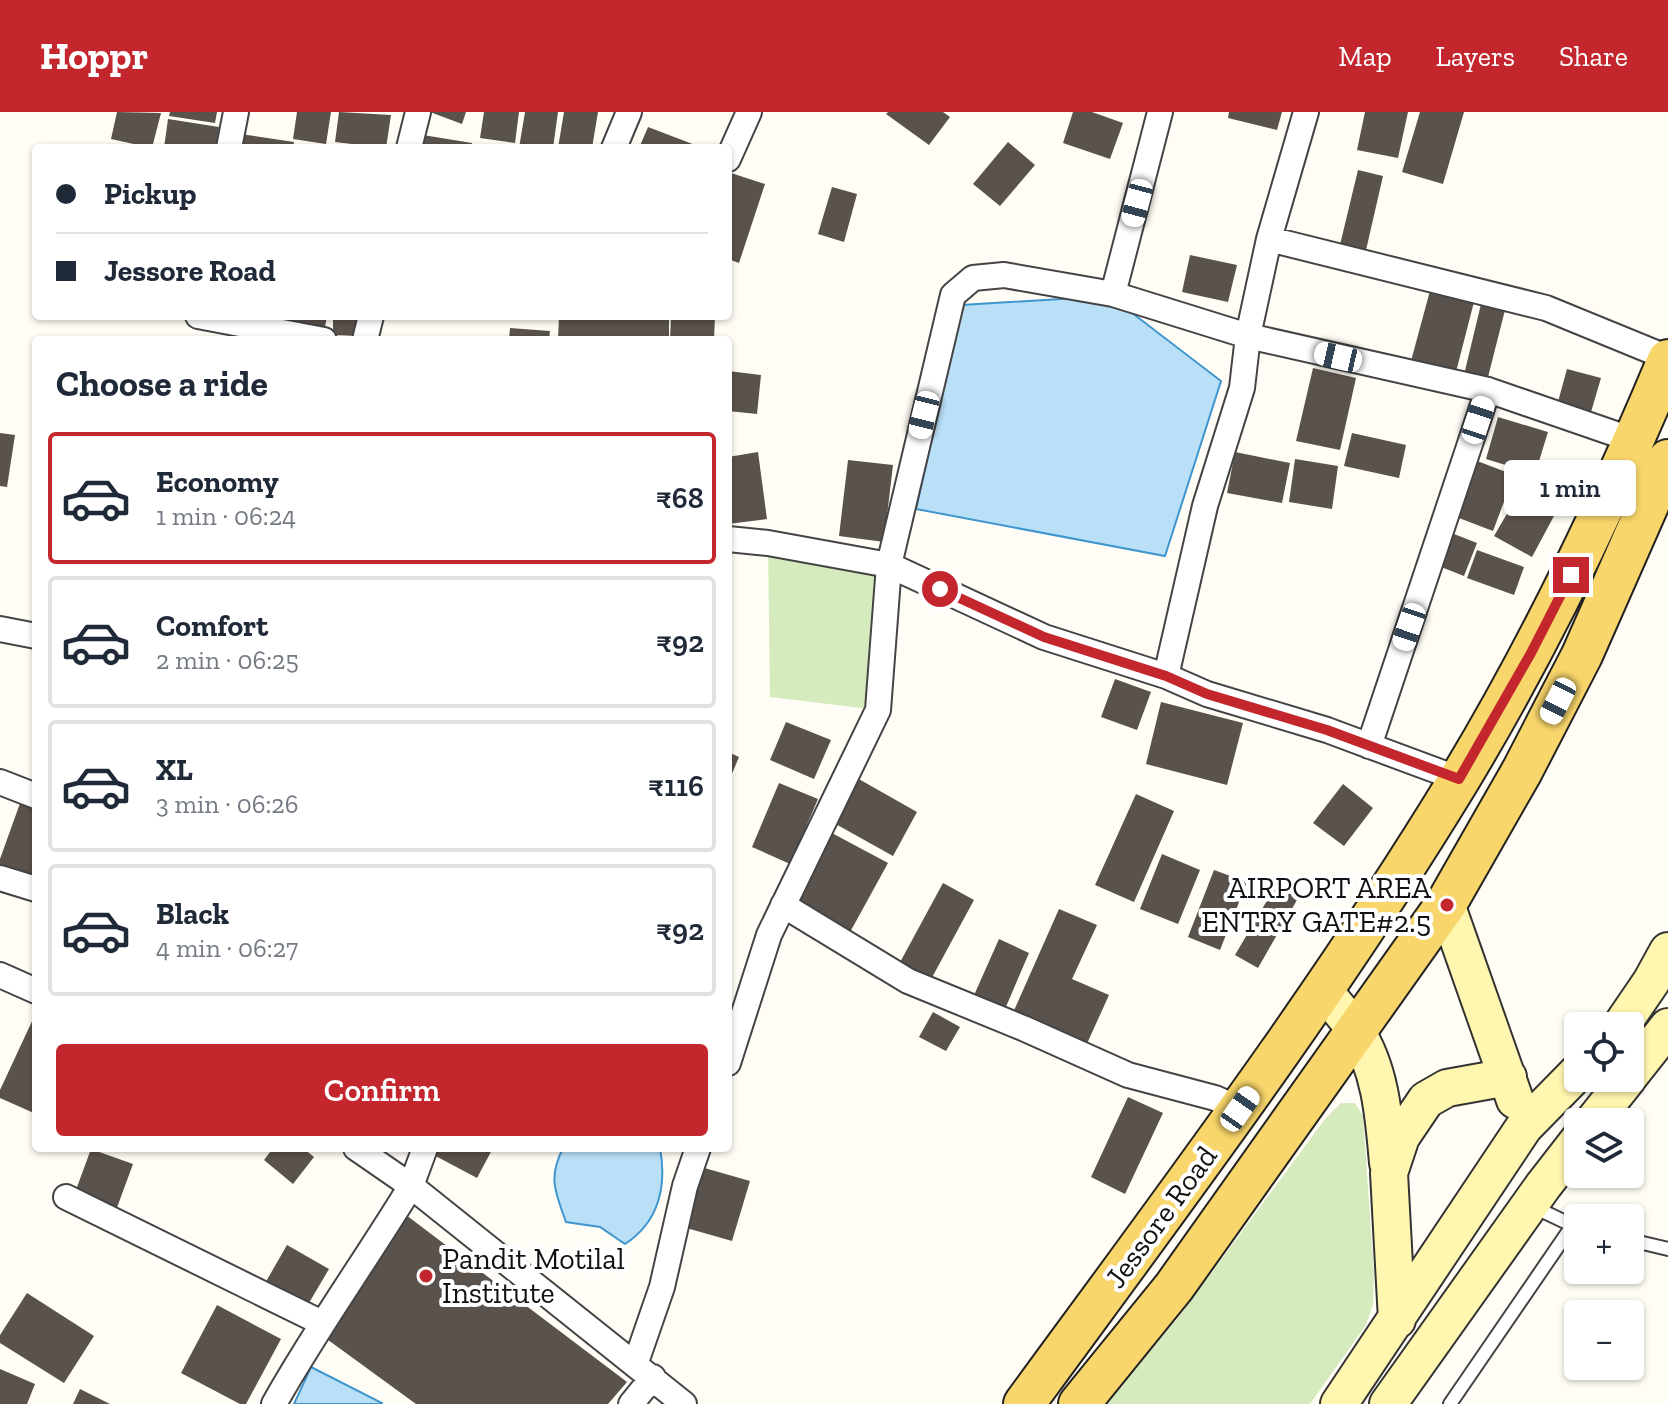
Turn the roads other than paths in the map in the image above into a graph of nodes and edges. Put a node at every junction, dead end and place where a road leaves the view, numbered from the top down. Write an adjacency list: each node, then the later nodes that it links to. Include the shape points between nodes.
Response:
1 (236, 112): 7 (street)
2 (418, 112): 8 (street)
3 (629, 112): 9 (street)
4 (749, 112): 10 (street)
5 (1160, 112): 12 (street)
6 (1306, 112): 11 (street)
7 (230, 144)
8 (410, 144)
9 (616, 144)
10 (732, 150)
11 (1269, 239): 15 (street); 16 (street, via 1546,308)
12 (1113, 294): 15 (street); 21 (street, via 1004,275 973,278 953,295)
13 (219, 320): 14 (street)
14 (303, 336)
15 (1248, 336): 17 (street); 24 (street, via 1242,388 1205,506)
16 (1668, 359): 18 (main road, Jessore Road)
17 (1488, 390): 18 (street); 25 (street)
18 (1633, 440): 26 (main road, Jessore Road, via 1565,588)
19 (1668, 460): 31 (main road, Jessore Road, via 1582,655)
20 (732, 539): 21 (street)
21 (889, 565): 24 (street, via 1044,637); 32 (street, via 878,710)
22 (0, 629): 23 (street)
23 (32, 635)
24 (1166, 676): 25 (street)
25 (1369, 746): 26 (street)
26 (1459, 779): 36 (main road, Jessore Road)
27 (0, 782): 28 (street)
28 (32, 794)
29 (0, 878): 30 (street)
30 (32, 888)
31 (1446, 904): 39 (main road, Jessore Road); 42 (street)
32 (783, 905): 40 (street); 46 (street, via 908,981 1128,1075)
33 (1668, 951): 37 (street)
34 (0, 975): 35 (street)
35 (32, 989)
36 (1324, 991): 39 (street); 46 (main road, Jessore Road)
37 (1631, 1012)
38 (1668, 1027): 41 (street)
39 (1357, 1031): 52 (street, via 1377,1080); 67 (main road, Jessore Road, via 1174,1287)
40 (732, 1051)
41 (1644, 1057)
42 (1508, 1077): 47 (street); 52 (street, via 1447,1088 1426,1100 1401,1137)
43 (1564, 1086): 47 (street)
44 (1616, 1092): 45 (street)
45 (1604, 1108)
46 (1240, 1109): 66 (main road, Jessore Road)
47 (1524, 1127): 54 (street); 60 (street)
48 (362, 1152): 53 (street)
49 (424, 1152): 53 (street)
50 (697, 1152): 62 (street)
51 (1564, 1159): 54 (street)
52 (1389, 1173): 60 (street)
53 (411, 1186): 61 (street); 62 (street)
54 (1537, 1195): 56 (lane); 69 (street)
55 (66, 1197): 61 (street)
56 (1564, 1218)
57 (1564, 1243): 70 (lane)
58 (1644, 1243): 59 (lane)
59 (1668, 1249)
60 (1397, 1320): 68 (street)
61 (322, 1323): 63 (street)
62 (644, 1371): 64 (street); 65 (street)
63 (274, 1404)
64 (631, 1404)
65 (684, 1404)
66 (1024, 1404)
67 (1079, 1404)
68 (1339, 1404)
69 (1388, 1404)
70 (1450, 1404)

